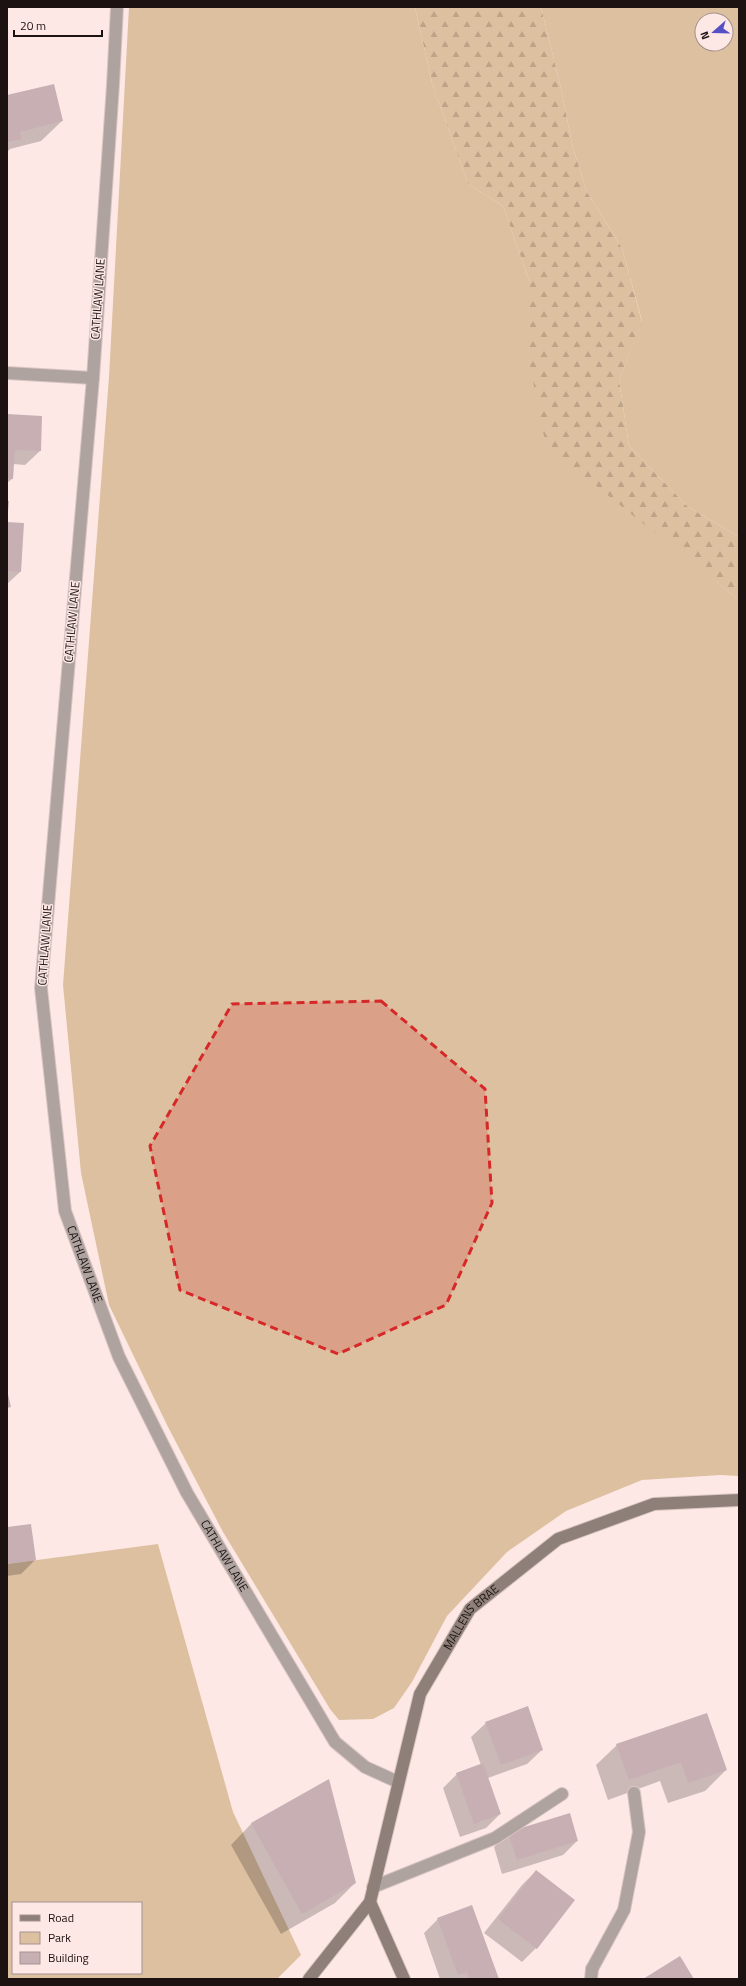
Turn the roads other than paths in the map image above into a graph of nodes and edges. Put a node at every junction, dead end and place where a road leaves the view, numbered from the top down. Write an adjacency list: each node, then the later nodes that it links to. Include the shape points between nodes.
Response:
1 (117, 7): 3 (street, CATHLAW LANE)
2 (7, 373): 3 (street)
3 (93, 378): 5 (street, CATHLAW LANE, via 41,988 65,1211 119,1356 187,1493 335,1742 365,1767)
4 (739, 1500): 5 (main road, MALLENS BRAE, via 654,1504 558,1539 470,1608 420,1694)
5 (398, 1782): 8 (main road, MALLENS BRAE)
6 (634, 1793): 10 (street, via 639,1832 624,1910)
7 (562, 1794): 8 (street, via 495,1838)
8 (373, 1887): 9 (main road, MALLENS BRAE)
9 (370, 1902): 11 (main road); 12 (main road)
10 (592, 1974)
11 (309, 1979)
12 (404, 1979)

